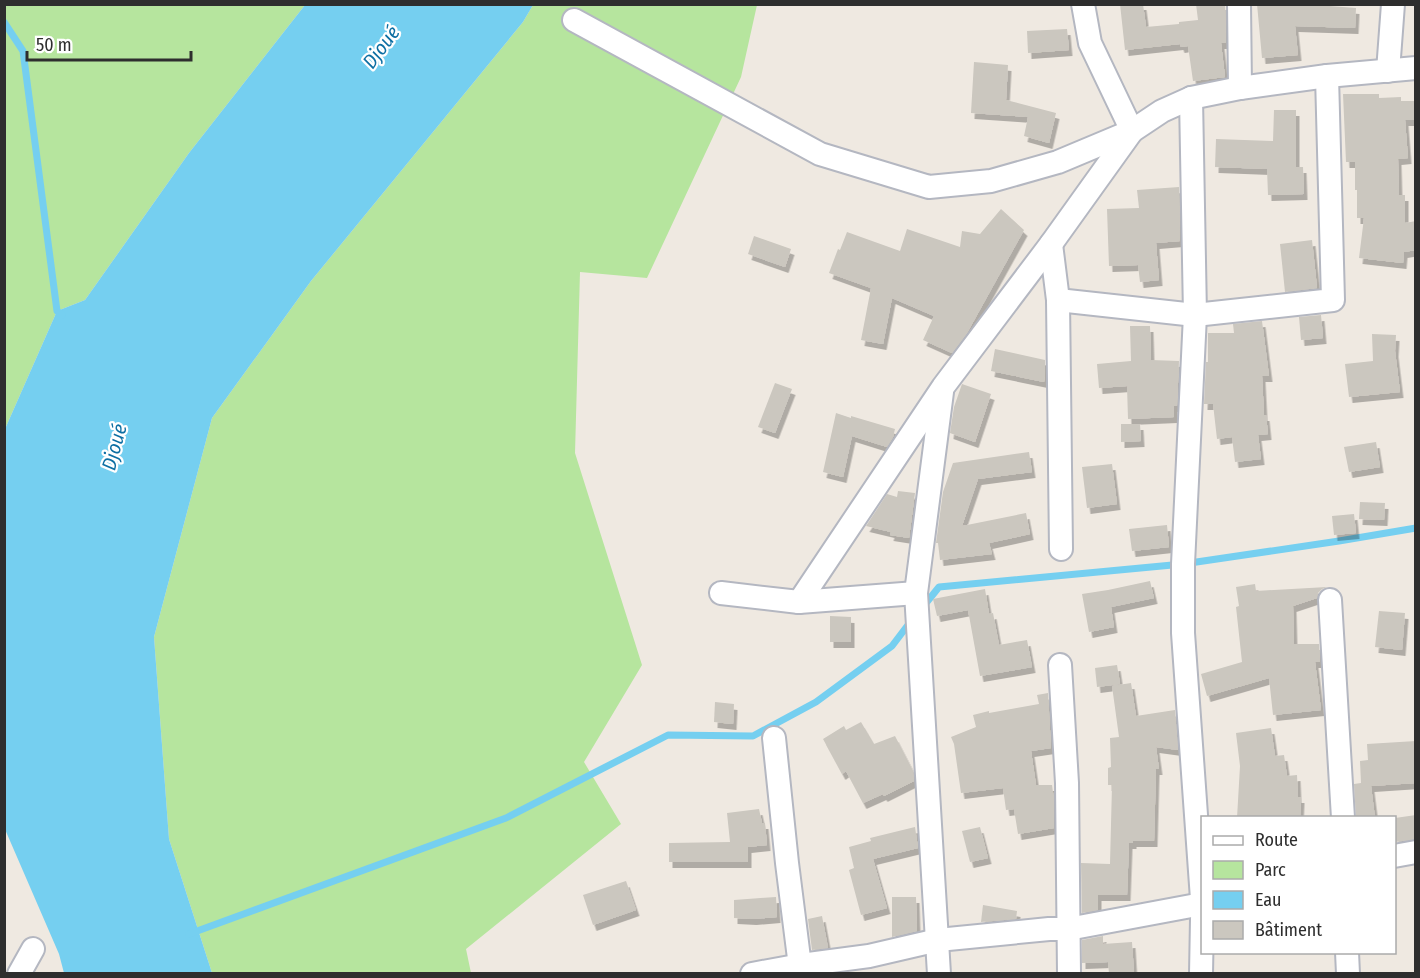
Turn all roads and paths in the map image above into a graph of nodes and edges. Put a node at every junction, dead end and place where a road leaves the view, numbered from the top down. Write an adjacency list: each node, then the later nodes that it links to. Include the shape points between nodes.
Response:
1 (1083, 4): 10 (street, via 1090,43)
2 (1239, 4): 8 (street)
3 (1393, 4): 6 (street)
4 (574, 20): 10 (street, via 820,154 929,187 991,181 1058,162)
5 (1416, 68): 6 (street)
6 (1388, 71): 7 (street)
7 (1328, 76): 8 (street); 13 (street, via 1333,300)
8 (1240, 88): 9 (street)
9 (1191, 98): 10 (street); 13 (street)
10 (1132, 131): 11 (street)
11 (1051, 244): 12 (street); 14 (street)
12 (1058, 300): 13 (street); 15 (street)
13 (1195, 315): 25 (street, via 1183,633)
14 (943, 387): 17 (street); 19 (street)
15 (1061, 549)
16 (721, 593): 19 (street)
17 (916, 593): 19 (street); 28 (street)
18 (1330, 600): 22 (street)
19 (799, 602)
20 (1060, 665): 27 (street, via 1067,783)
21 (774, 738): 32 (street)
22 (1343, 816)
23 (1416, 852): 24 (street)
24 (1396, 856)
25 (1201, 874)
26 (1201, 901): 27 (street)
27 (1068, 929): 28 (street); 36 (street)
28 (938, 940): 32 (street); 35 (street)
29 (33, 949): 33 (street)
30 (1202, 954): 37 (street)
31 (1347, 954): 38 (street)
32 (801, 969): 34 (street)
33 (19, 974)
34 (752, 974)
35 (939, 974)
36 (1069, 974)
37 (1201, 974)
38 (1348, 974)

